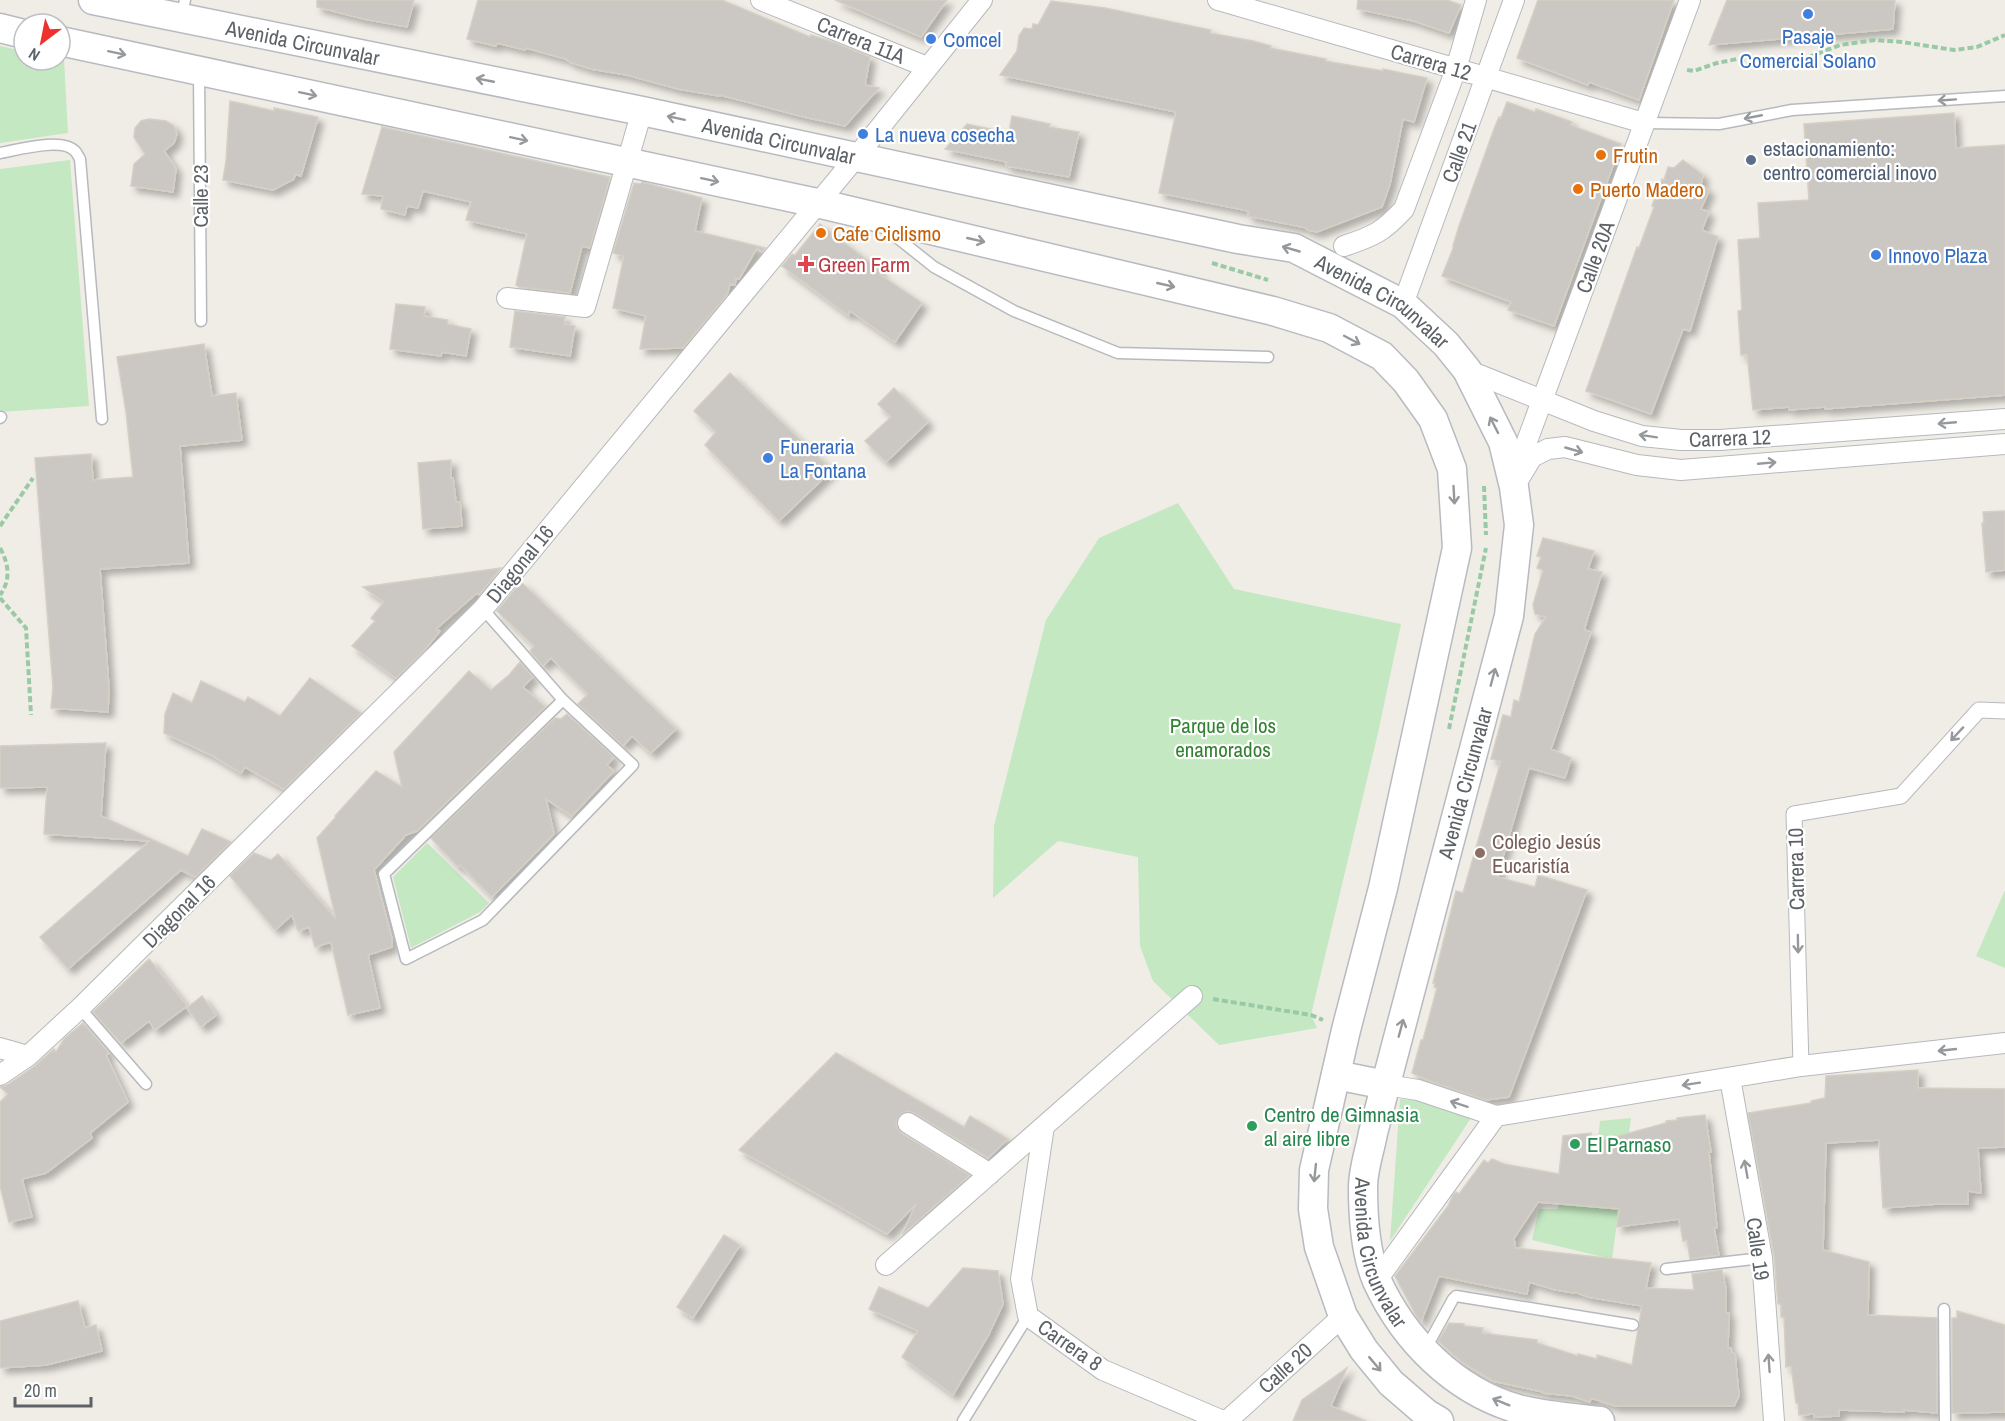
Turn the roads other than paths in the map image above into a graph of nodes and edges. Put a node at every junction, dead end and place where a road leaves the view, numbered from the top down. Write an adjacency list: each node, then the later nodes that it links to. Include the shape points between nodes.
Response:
1 (93, 0): 8 (main road, Avenida Circunvalar)
2 (761, 0): 10 (street, Carrera 11A)
3 (982, 0): 10 (street, Diagonal 16)
4 (1218, 0): 11 (street, Carrera 12)
5 (1476, 0): 11 (street, Calle 21)
6 (1514, 0): 13 (street, Calle 21)
7 (1690, 0): 16 (street, Calle 20A)
8 (183, 9): 15 (main road, Avenida Circunvalar, one-way to 8)
9 (72, 44): 12 (main road, Avenida Circunvalar, one-way to 12)
10 (927, 67): 18 (street, Diagonal 16)
11 (1456, 69): 13 (street, Carrera 12); 22 (street, Calle 21, via 1404,209 1374,236)
12 (199, 71): 19 (main road, Avenida Circunvalar, one-way to 19); 25 (lane, Calle 23)
13 (1486, 78): 16 (street, Carrera 12); 24 (street, Calle 21)
14 (2005, 96): 16 (lane, one-way to 16, via 1792,110 1719,124)
15 (642, 111): 18 (main road, Avenida Circunvalar, one-way to 15); 19 (street)
16 (1644, 123): 28 (street, Calle 20A)
17 (0, 153): 29 (lane, via 55,144 68,146 80,159)
18 (857, 156): 20 (street, Diagonal 16); 24 (main road, Avenida Circunvalar, one-way to 18, via 1294,248)
19 (626, 161): 20 (main road, Avenida Circunvalar, one-way to 20); 23 (street, via 585,307)
20 (817, 203): 21 (main road, Avenida Circunvalar); 35 (street, Diagonal 16)
21 (880, 218): 26 (lane, via 890,232 934,267 1014,311 1118,353); 45 (main road, Avenida Circunvalar, one-way to 45, via 1273,311 1329,328 1382,356 1433,419 1452,468 1457,548 1383,888)
22 (1344, 246)
23 (507, 298)
24 (1403, 304): 27 (main road, Avenida Circunvalar, via 1446,344)
25 (201, 321)
26 (1268, 357)
27 (1467, 370): 28 (street, Carrera 12); 34 (main road, Avenida Circunvalar, one-way to 27, via 1503,442)
28 (1542, 399): 31 (street, Carrera 12, one-way to 28, via 1642,436); 34 (street, Calle 20A)
29 (102, 419)
30 (2005, 419): 31 (street, Carrera 12, one-way to 31)
31 (1681, 440): 33 (street)
32 (2005, 444): 33 (street, Carrera 12, one-way to 32)
33 (1681, 470): 34 (street, Carrera 12, one-way to 33, via 1532,457 1548,449 1565,447 1637,465)
34 (1513, 483): 48 (main road, Avenida Circunvalar, one-way to 34, via 1509,616 1519,525)
35 (483, 609): 36 (lane); 39 (street, Diagonal 16)
36 (563, 700): 36 (lane, via 633,765 483,920 406,959 384,874)
37 (2005, 711): 43 (street, Carrera 10, one-way to 43, via 1979,710 1900,796 1794,814)
38 (1192, 996): 51 (street)
39 (80, 1008): 42 (street, Diagonal 16); 47 (lane)
40 (2005, 1043): 43 (street, one-way to 43)
41 (0, 1048): 42 (street)
42 (28, 1056): 44 (street, Diagonal 16)
43 (1801, 1066): 46 (street)
44 (0, 1075)
45 (1336, 1075): 48 (main road); 59 (main road, Avenida Circunvalar, one-way to 59, via 1314,1170 1313,1209 1319,1247)
46 (1730, 1078): 49 (street, one-way to 49); 53 (street, Calle 19, one-way to 46)
47 (146, 1084)
48 (1386, 1085): 49 (street, one-way to 48, via 1418,1090); 56 (main road, Avenida Circunvalar, via 1363,1184 1365,1237)
49 (1496, 1116): 56 (street)
50 (908, 1123): 52 (street)
51 (1044, 1126): 52 (street); 58 (street, Carrera 8, via 1021,1280)
52 (990, 1174): 54 (street)
53 (1762, 1258): 55 (lane); 66 (street, Calle 19, one-way to 53)
54 (886, 1265)
55 (1666, 1269)
56 (1377, 1280): 61 (main road, Avenida Circunvalar, via 1399,1320)
57 (1944, 1309): 67 (lane)
58 (1028, 1316): 62 (lane); 63 (street, Carrera 8, via 1102,1370)
59 (1343, 1316): 63 (street, Calle 20); 64 (main road, Avenida Circunvalar, one-way to 64, via 1391,1383)
60 (1633, 1325): 61 (lane, via 1456,1296)
61 (1422, 1350): 65 (main road, Avenida Circunvalar, one-way to 61, via 1509,1405 1450,1375)
62 (963, 1421)
63 (1225, 1421)
64 (1439, 1421)
65 (1599, 1421)
66 (1774, 1421)
67 (1945, 1421)

